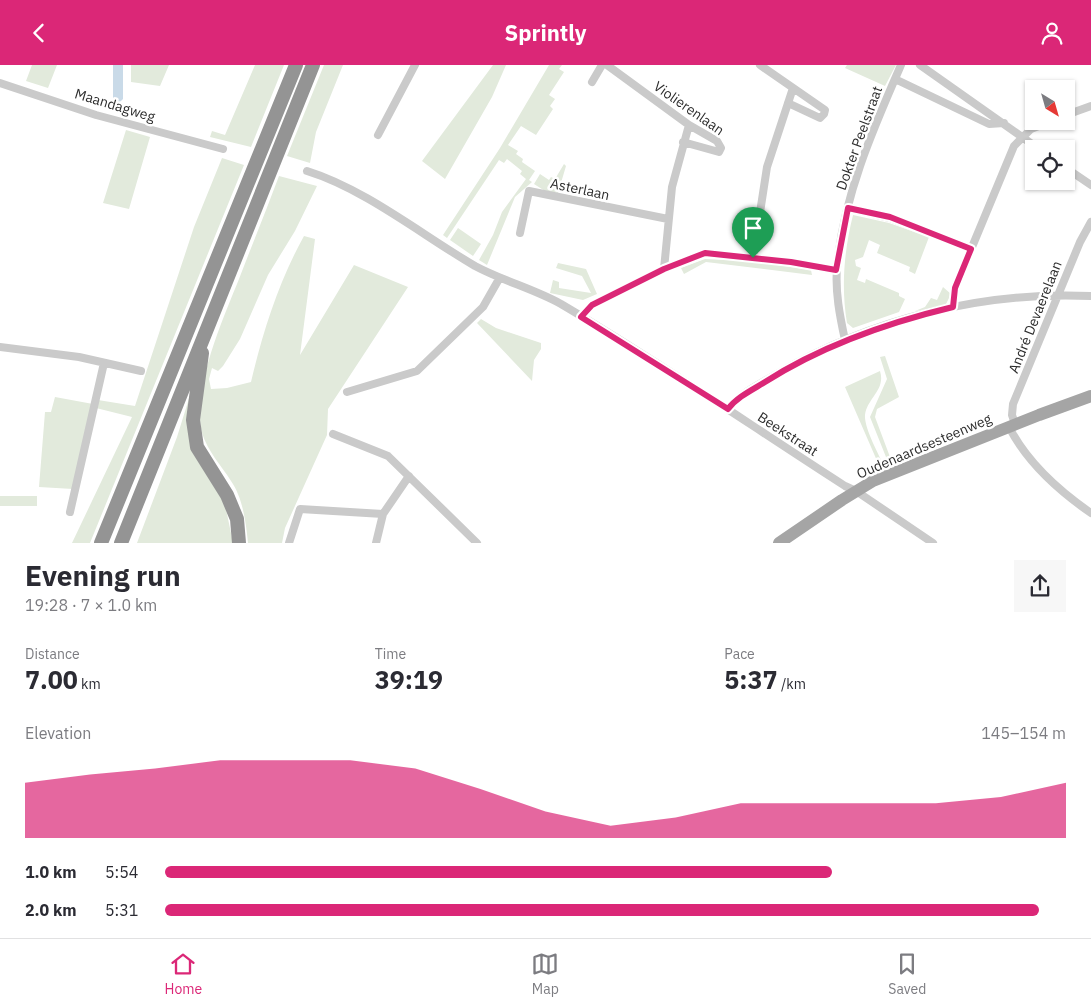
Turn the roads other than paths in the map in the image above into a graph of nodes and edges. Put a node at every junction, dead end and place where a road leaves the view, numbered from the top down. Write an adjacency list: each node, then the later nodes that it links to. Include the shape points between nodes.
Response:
1 (296, 65): 55 (highway)
2 (313, 65): 40 (highway)
3 (415, 65): 19 (street)
4 (602, 65): 10 (street)
5 (607, 65): 17 (street, Violierenlaan)
6 (760, 65): 12 (street)
7 (901, 65): 9 (street, Dokter Peelstraat)
8 (920, 65): 16 (street)
9 (895, 79): 16 (street, via 989,124); 27 (street, Dokter Peelstraat, via 856,178)
10 (592, 81)
11 (0, 83): 23 (street, Maandagweg, via 96,115)
12 (793, 88): 13 (street); 13 (street, via 825,109 824,114 820,118)
13 (788, 103): 32 (street, via 767,167)
14 (1091, 106): 15 (street)
15 (1075, 112)
16 (1004, 123): 20 (street)
17 (690, 125): 22 (street); 22 (street, Violierenlaan, via 717,141 721,148 719,152 712,151)
18 (1030, 130): 20 (street)
19 (378, 135)
20 (1022, 137): 21 (street); 31 (street, via 1010,155)
21 (1026, 140)
22 (683, 142): 28 (street)
23 (223, 149)
24 (307, 171): 35 (street, Beekstraat, via 365,199)
25 (1075, 174): 26 (street)
26 (1091, 185)
27 (848, 208): 31 (street, via 890,217); 34 (street, Dokter Peelstraat)
28 (668, 219): 30 (street, Asterlaan, via 530,191); 33 (street)
29 (1091, 221): 36 (street, André Devaerelaan)
30 (520, 233)
31 (971, 249): 38 (street, via 955,288)
32 (753, 258): 33 (street, via 705,253); 34 (street)
33 (664, 269): 39 (street, via 592,305)
34 (836, 270): 41 (street, Dokter Peelstraat)
35 (499, 279): 39 (street, Beekstraat, via 554,301); 45 (street, via 483,307 417,371)
36 (1058, 295): 37 (street); 38 (street); 48 (street, André Devaerelaan, via 1013,405)
37 (1091, 296)
38 (953, 307): 41 (street, via 889,323)
39 (581, 317): 47 (street, Beekstraat)
40 (202, 337): 56 (highway); 57 (highway, via 193,420 197,447 227,495 237,519)
41 (845, 340): 47 (street, via 771,378)
42 (0, 347): 43 (street)
43 (104, 363): 44 (street); 52 (street)
44 (141, 371)
45 (347, 391)
46 (1091, 396): 48 (main road, Oudenaardsesteenweg)
47 (728, 409): 51 (street, Beekstraat)
48 (1012, 425): 51 (main road, Oudenaardsesteenweg, via 873,481); 53 (street, via 1018,443 1032,461 1070,499)
49 (333, 433): 50 (street, via 382,452)
50 (409, 476): 54 (street); 60 (street)
51 (856, 491): 61 (main road, Oudenaardsesteenweg); 62 (street, Beekstraat)
52 (70, 512)
53 (1091, 513)
54 (383, 514): 58 (street, via 300,509); 59 (street)
55 (101, 543)
56 (121, 543)
57 (239, 543)
58 (289, 543)
59 (376, 543)
60 (477, 543)
61 (779, 543)
62 (933, 543)

